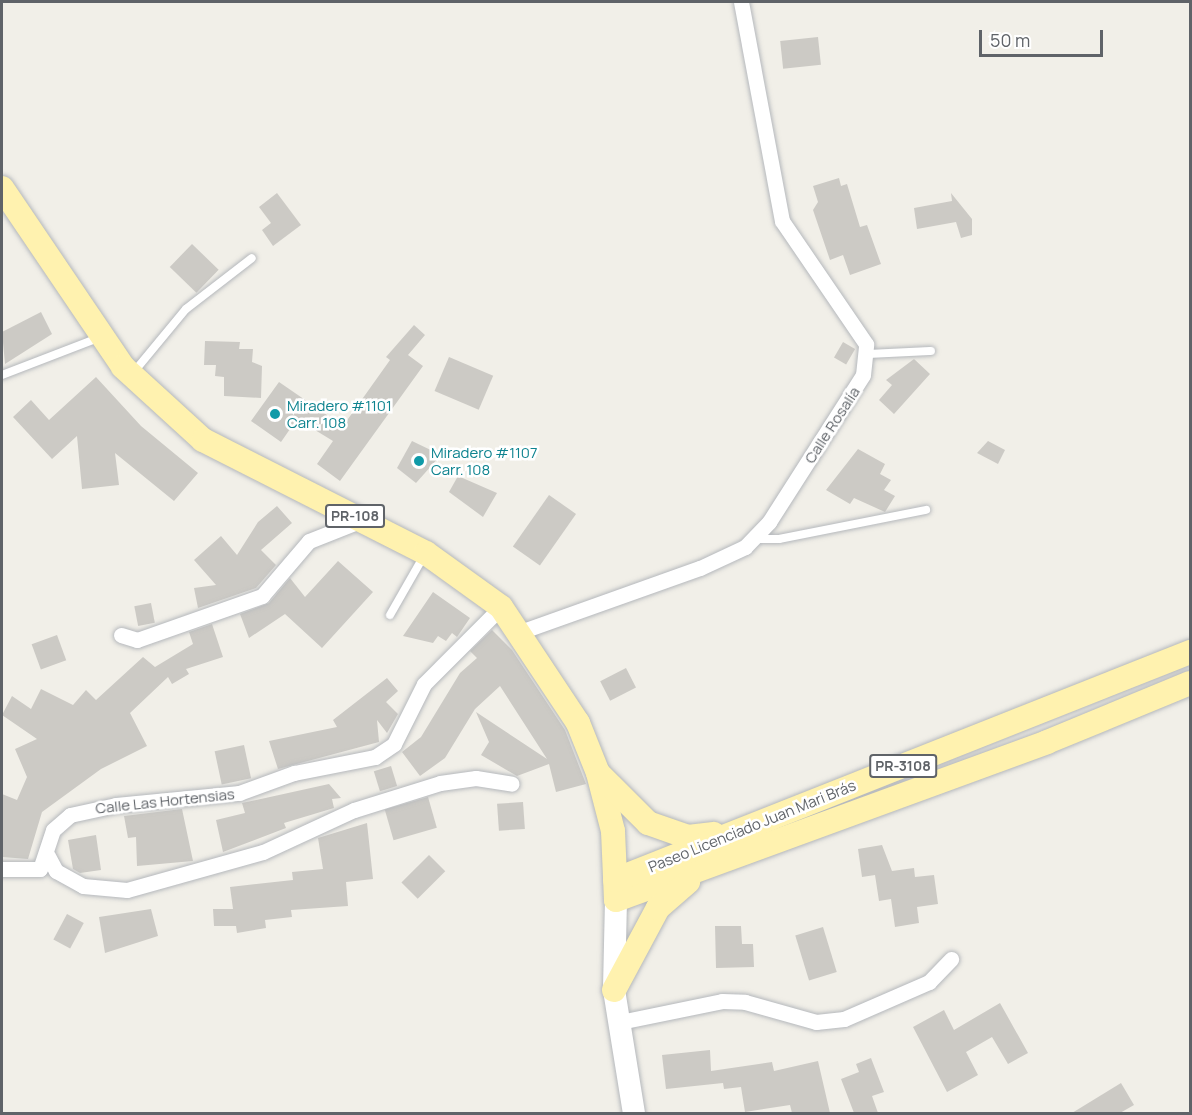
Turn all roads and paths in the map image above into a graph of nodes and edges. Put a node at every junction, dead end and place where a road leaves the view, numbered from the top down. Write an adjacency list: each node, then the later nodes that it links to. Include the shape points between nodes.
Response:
1 (741, 2): 6 (street, via 782,221 866,344)
2 (2, 189): 4 (main road, PR-108)
3 (252, 258): 8 (lane, via 186,309)
4 (102, 336): 7 (lane); 8 (main road, PR-108)
5 (931, 351): 6 (lane)
6 (867, 354): 11 (street, Calle Rosalía, via 857,387)
7 (2, 375)
8 (131, 375): 10 (main road, PR-108, via 203,440)
9 (926, 510): 11 (lane, via 778,539)
10 (362, 520): 12 (main road, PR-108); 16 (street, via 309,541 262,596 138,640)
11 (754, 539): 15 (street, Calle Rosalía, via 700,568)
12 (426, 553): 13 (main road, PR-108); 14 (lane)
13 (501, 607): 15 (main road, PR-108); 22 (street, Calle Las Hortensias, via 424,684 393,744 375,757 294,773 239,794 116,805 70,815 53,830)
14 (390, 615)
15 (520, 632): 19 (main road, PR-108, via 578,723)
16 (121, 635)
17 (1191, 652): 21 (main road, Paseo Licenciado Juan Mari Brás / PR-3108, via 994,734)
18 (1191, 683): 23 (main road, Paseo Licenciado Juan Mari Brás / PR-3108)
19 (598, 773): 21 (main road, via 648,823 669,833); 25 (main road, PR-108, via 613,831)
20 (512, 784): 22 (street, via 476,778 440,783 354,810 263,852 127,890 83,886 56,871)
21 (731, 832): 25 (main road, Paseo Licenciado Juan Mari Brás / PR-3108)
22 (48, 856): 24 (street, via 40,869)
23 (710, 866): 25 (main road, Paseo Licenciado Juan Mari Brás / PR-3108); 27 (main road, via 658,908)
24 (2, 869)
25 (616, 890): 27 (main road, PR-108)
26 (951, 959): 28 (street, via 929,982 843,1019 816,1022 745,1002 722,1002)
27 (614, 990): 28 (main road, PR-108)
28 (620, 1022): 29 (main road, PR-108)
29 (634, 1113)

